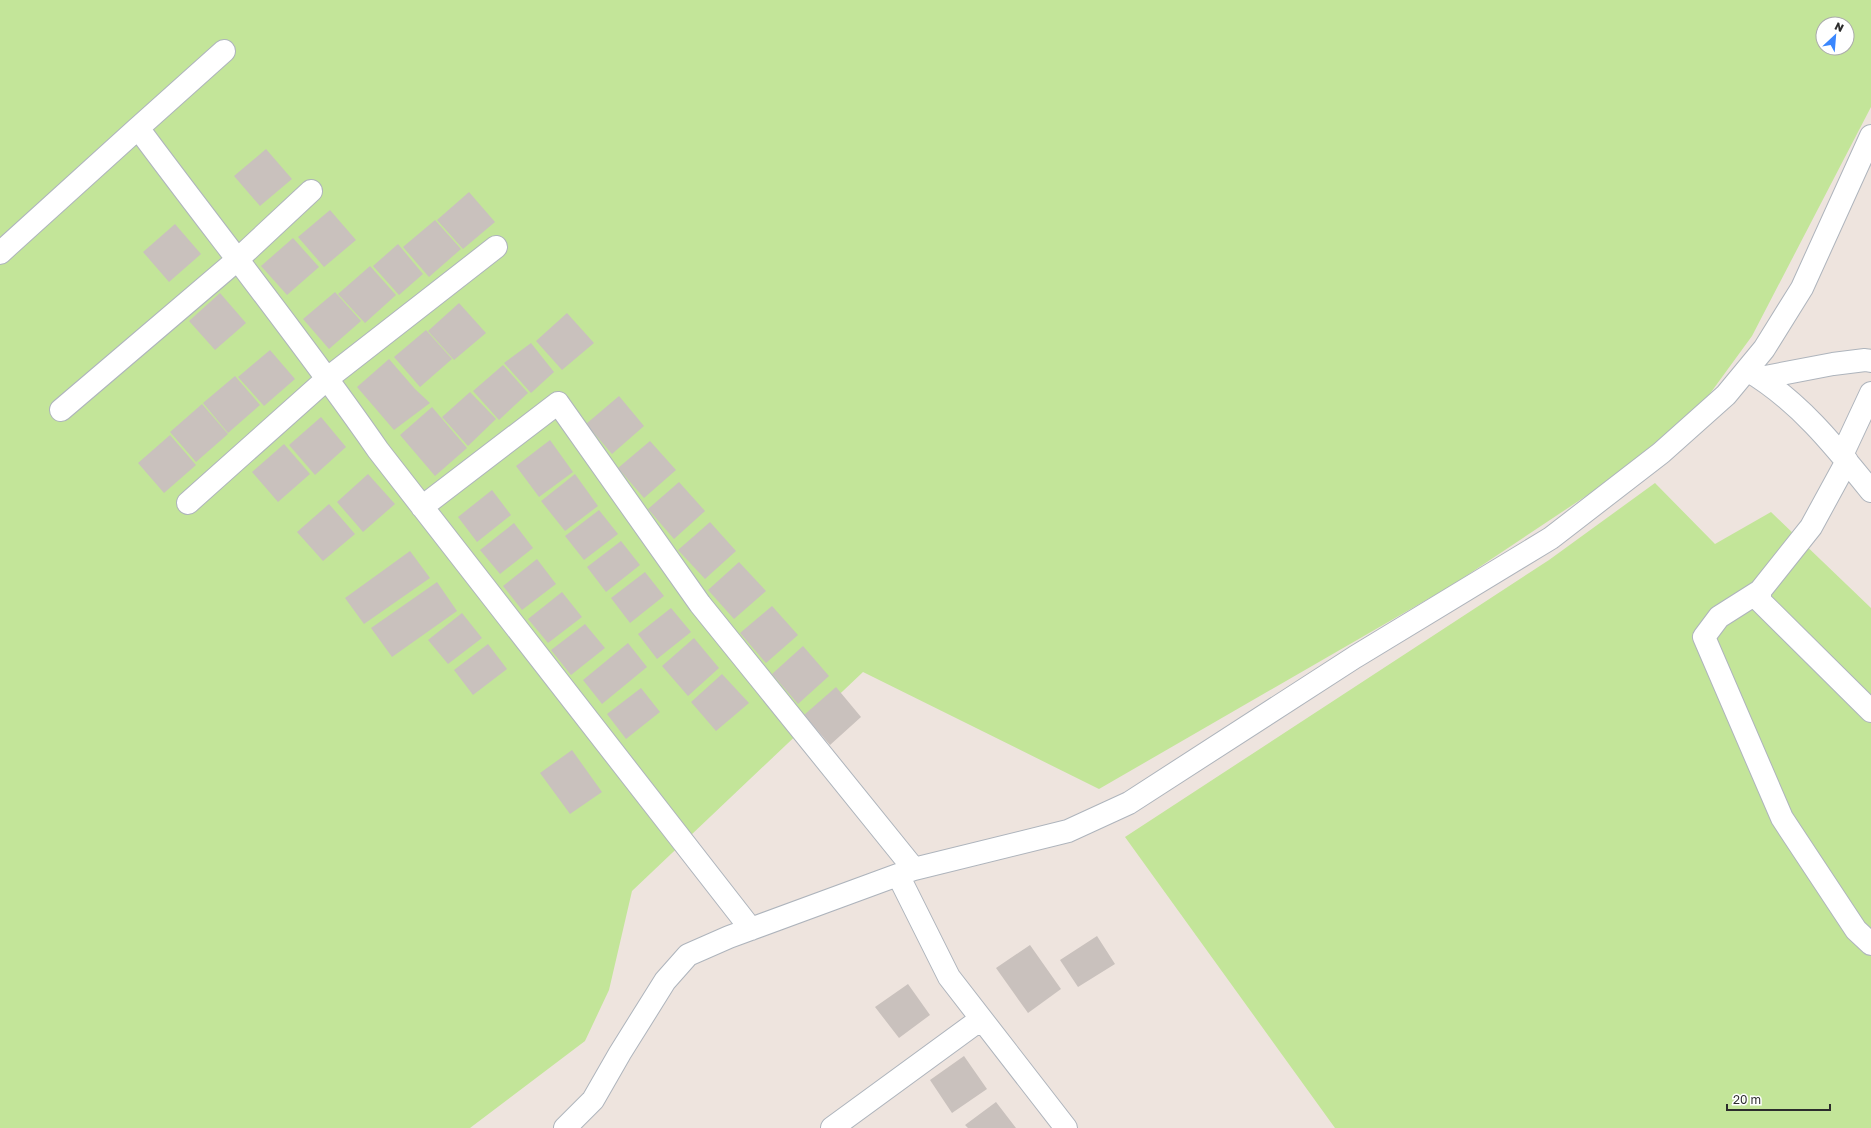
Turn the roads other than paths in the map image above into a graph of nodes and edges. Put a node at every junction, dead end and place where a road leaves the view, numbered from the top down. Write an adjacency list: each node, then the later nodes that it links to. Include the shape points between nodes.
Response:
1 (224, 52): 2 (street)
2 (138, 128): 6 (street); 7 (street)
3 (1871, 136): 9 (street, via 1802,288 1764,349)
4 (311, 191): 7 (street)
5 (496, 247): 10 (street)
6 (0, 253)
7 (237, 260): 10 (street); 12 (street)
8 (1871, 361): 9 (street)
9 (1754, 374): 13 (street, via 1787,397); 19 (street, via 1726,395 1661,453 1551,538 1355,657 1129,803 1068,831)
10 (328, 378): 15 (street); 16 (street)
11 (1871, 393): 13 (street)
12 (61, 410)
13 (1845, 458): 14 (street); 17 (street, via 1811,527)
14 (1871, 491)
15 (188, 503)
16 (422, 507): 19 (street, via 558,403 700,604); 20 (street)
17 (1760, 591): 18 (street, via 1760,602); 21 (street, via 1719,617 1704,637 1782,818 1856,930)
18 (1871, 711)
19 (906, 872): 20 (street); 22 (street, via 949,977)
20 (751, 929): 23 (street, via 688,955 665,981 593,1100)
21 (1871, 944)
22 (981, 1019): 24 (street); 25 (street)
23 (565, 1128)
24 (832, 1128)
25 (1066, 1128)

